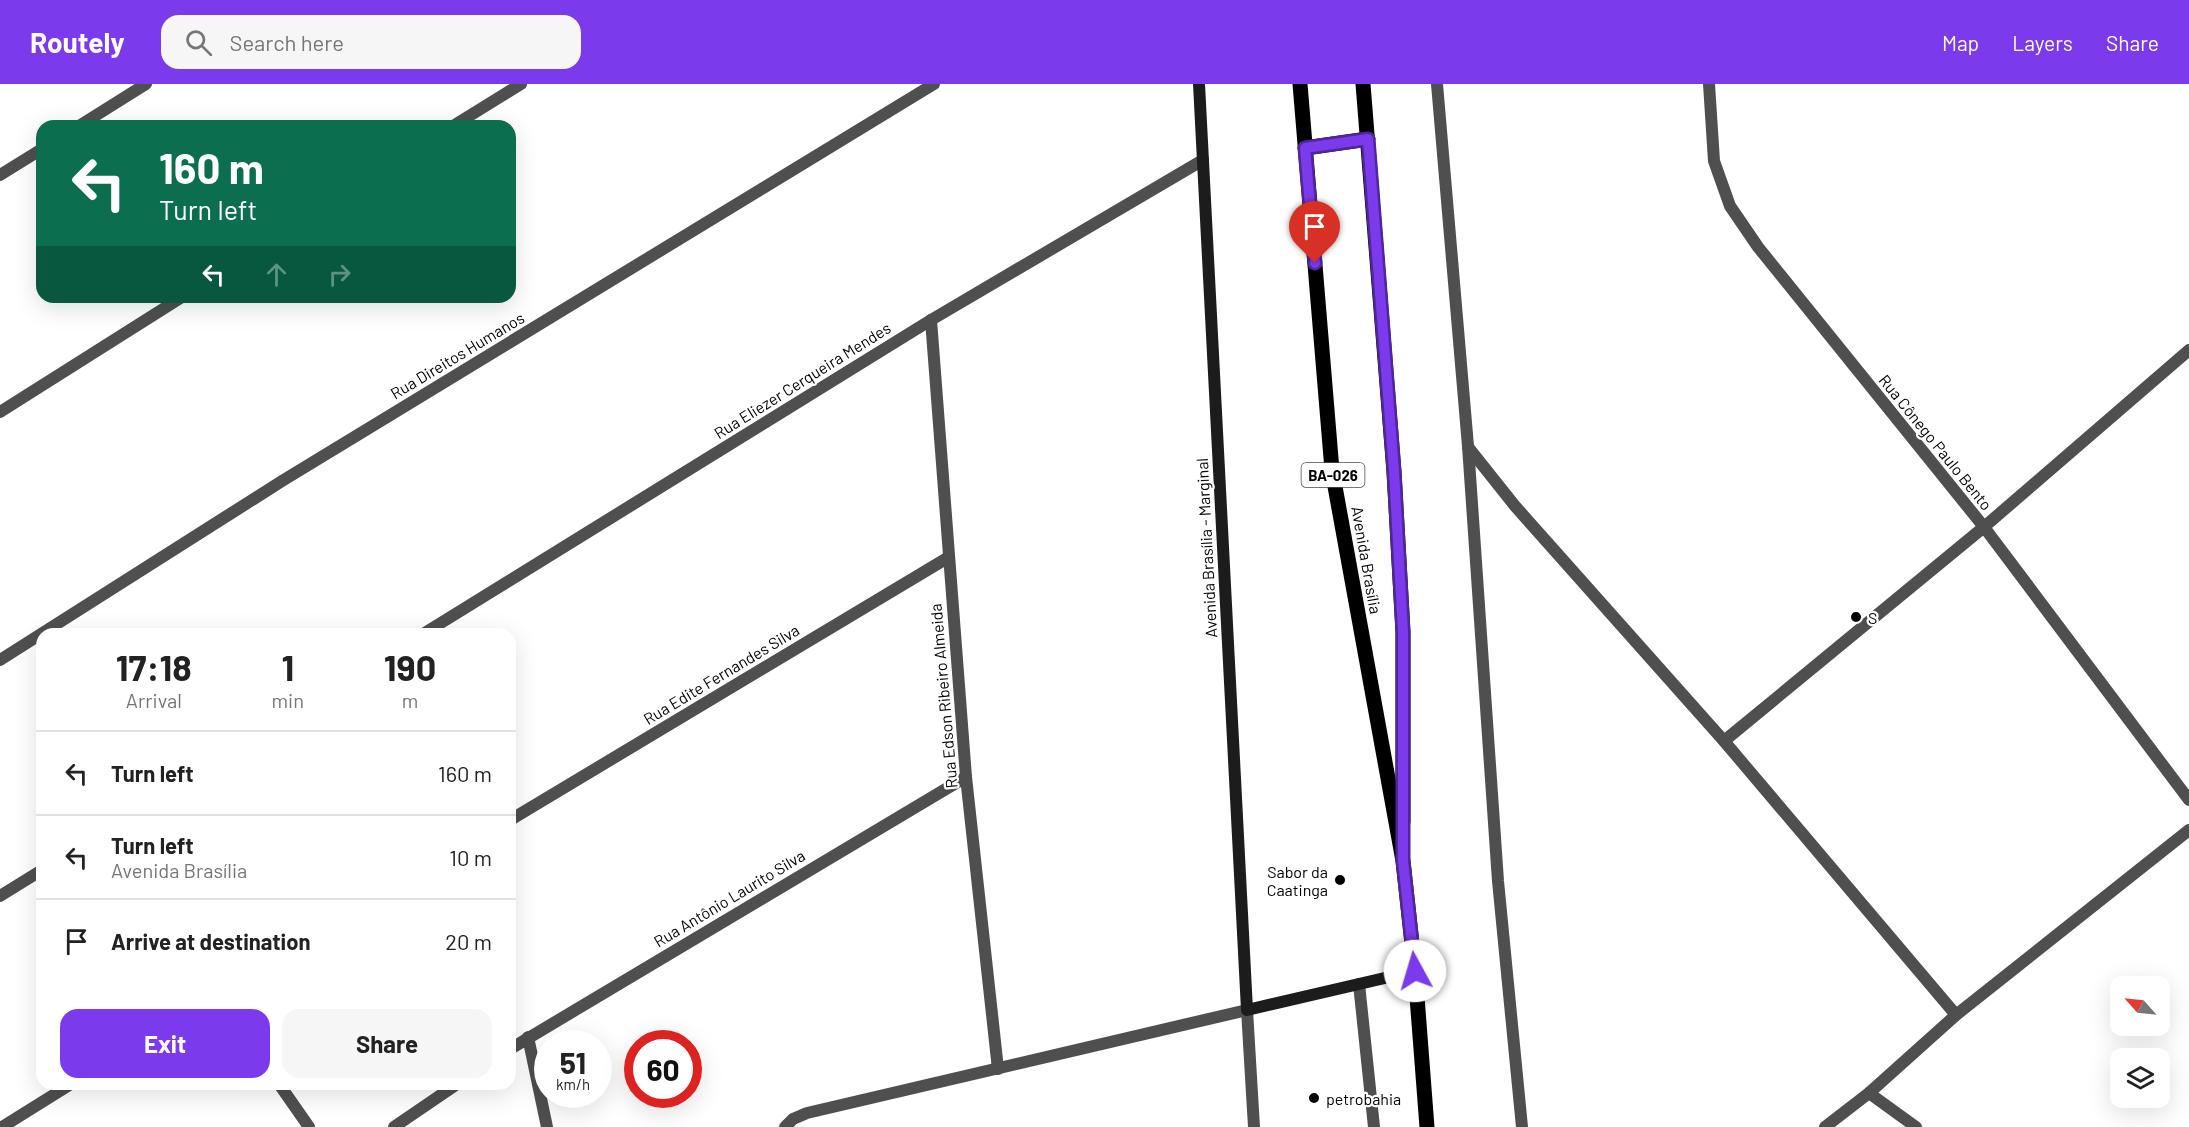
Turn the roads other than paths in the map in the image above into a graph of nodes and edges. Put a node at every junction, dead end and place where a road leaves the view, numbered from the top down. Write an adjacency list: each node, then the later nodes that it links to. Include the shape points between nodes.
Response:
1 (146, 84): 9 (street)
2 (521, 84): 10 (street)
3 (934, 84): 23 (street, Rua Direitos Humanos, via 292,475)
4 (1199, 84): 14 (street, Avenida Brasília - Marginal)
5 (1300, 84): 12 (main road, Avenida Brasília / BA-026)
6 (1363, 84): 11 (main road, Avenida Brasília / BA-026)
7 (1437, 84): 20 (street)
8 (1709, 84): 21 (street, Rua Cônego Paulo Bento, via 1714,161 1730,206 1758,247)
9 (89, 120)
10 (463, 120)
11 (1368, 139): 12 (main road); 32 (main road, Avenida Brasília / BA-026, via 1403,632)
12 (1305, 148): 32 (main road, Avenida Brasília / BA-026, via 1332,470)
13 (36, 153): 15 (street)
14 (1203, 160): 17 (street, Rua Eliezer Cerqueira Mendes); 37 (street, Avenida Brasília - Marginal)
15 (0, 175)
16 (173, 303): 19 (street)
17 (931, 320): 22 (street, Rua Edson Ribeiro Almeida); 24 (street, Rua Eliezer Cerqueira Mendes)
18 (2189, 350): 21 (street)
19 (0, 412)
20 (1468, 446): 27 (street, via 1515,506); 54 (street, via 1498,882)
21 (1984, 527): 27 (street); 29 (street, Rua Cônego Paulo Bento)
22 (949, 557): 28 (street, Rua Edson Ribeiro Almeida); 30 (street, Rua Edite Fernandes Silva)
23 (51, 628)
24 (433, 628)
25 (36, 637): 26 (street, Rua Direitos Humanos)
26 (0, 660)
27 (1724, 741): 38 (street)
28 (966, 777): 39 (street, Rua Antônio Laurito Silva); 41 (street, Rua Edson Ribeiro Almeida)
29 (2189, 800)
30 (516, 816)
31 (2189, 830): 38 (street)
32 (1403, 861): 35 (main road, Avenida Brasília / BA-026)
33 (36, 874): 34 (street)
34 (0, 896)
35 (1415, 971): 36 (street); 53 (main road, Avenida Brasília / BA-026)
36 (1359, 984): 37 (street); 52 (street)
37 (1247, 1010): 41 (street); 51 (street)
38 (1956, 1015): 45 (street)
39 (528, 1037): 40 (street, Rua Antônio Laurito Silva); 49 (street)
40 (516, 1045)
41 (998, 1069): 50 (street, via 807,1113)
42 (61, 1090): 46 (street)
43 (283, 1090): 47 (street)
44 (448, 1090): 48 (street)
45 (1869, 1093): 55 (street); 56 (street)
46 (2, 1127)
47 (309, 1127)
48 (394, 1127)
49 (547, 1127)
50 (785, 1127)
51 (1254, 1127)
52 (1374, 1127)
53 (1427, 1127)
54 (1522, 1127)
55 (1825, 1127)
56 (1916, 1127)

